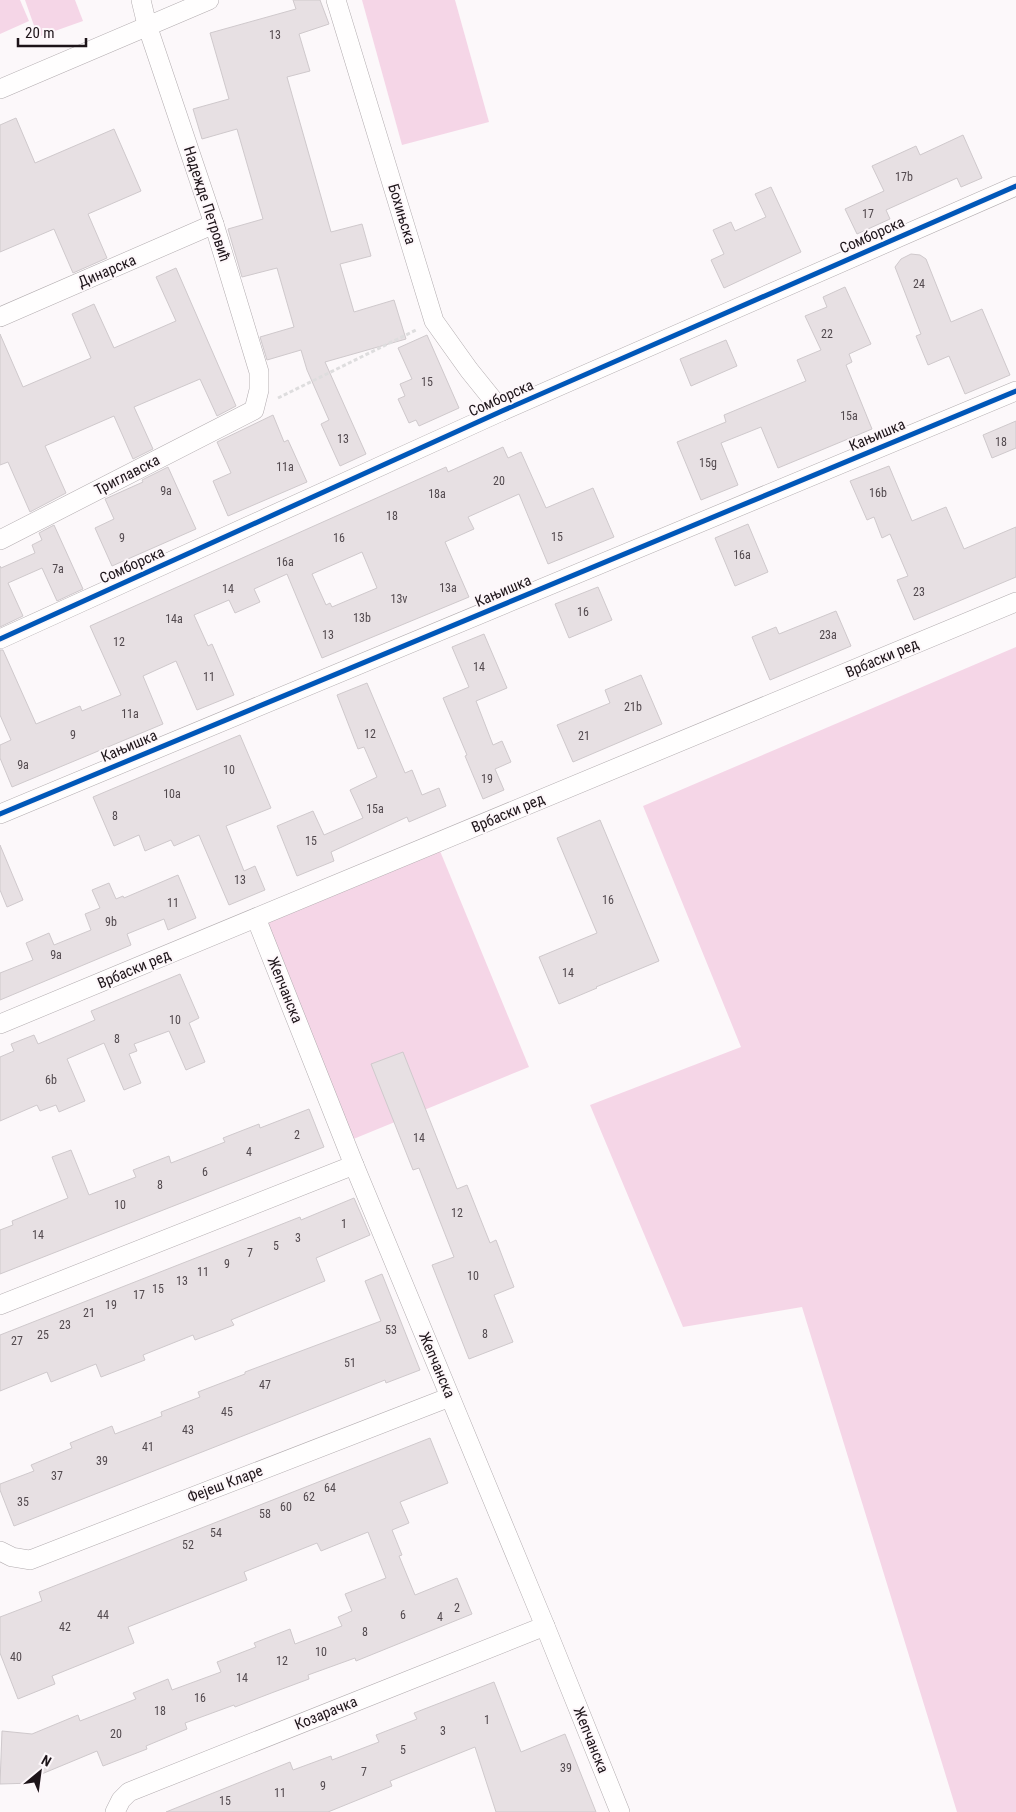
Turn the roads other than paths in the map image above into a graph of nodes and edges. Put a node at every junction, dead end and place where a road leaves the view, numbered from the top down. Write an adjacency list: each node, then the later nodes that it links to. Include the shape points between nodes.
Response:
1 (140, 0): 4 (street, Надежде Петровић)
2 (209, 0): 4 (street)
3 (336, 0): 11 (street, Бохињска, via 434,321 468,370)
4 (147, 25): 5 (street); 7 (street, Надежде Петровић)
5 (0, 89)
6 (1016, 186): 11 (street, Сомборска)
7 (214, 224): 8 (street, Динарска); 10 (street, Надежде Петровић, via 259,372)
8 (0, 317)
9 (1016, 391): 15 (street, Кањишка)
10 (254, 410): 12 (street, Триглавска)
11 (502, 410): 14 (street, Сомборска)
12 (0, 540)
13 (1016, 602): 16 (street, Врбаски ред)
14 (0, 639)
15 (0, 814)
16 (256, 918): 17 (street, Врбаски ред); 18 (street, Жепчанска)
17 (0, 1024)
18 (354, 1166): 19 (street); 20 (street, Жепчанска)
19 (0, 1305)
20 (450, 1397): 21 (street, Фејеш Кларе, via 30,1560 12,1558); 22 (street, Жепчанска)
21 (0, 1552)
22 (545, 1626): 23 (street, Козарачка, via 129,1792); 24 (street, Жепчанска)
23 (115, 1812)
24 (620, 1812)

